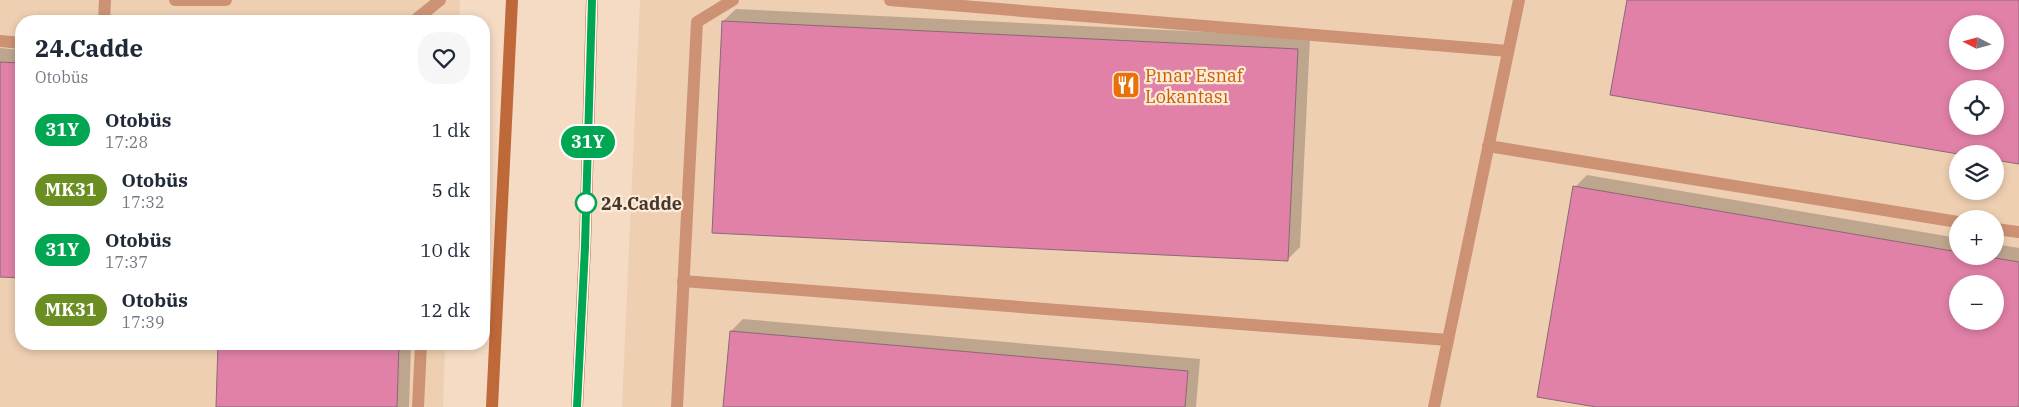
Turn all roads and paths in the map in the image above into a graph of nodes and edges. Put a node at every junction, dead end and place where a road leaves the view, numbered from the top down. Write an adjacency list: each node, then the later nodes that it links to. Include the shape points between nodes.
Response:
1 (105, 0): 10 (street)
2 (175, 0): 3 (street)
3 (226, 0)
4 (440, 0): 11 (street)
5 (512, 0): 23 (main road)
6 (592, 0): 24 (main road)
7 (734, 0): 19 (street, via 697,22)
8 (890, 0): 14 (street)
9 (1519, 0): 14 (street)
10 (104, 15)
11 (421, 15)
12 (0, 41): 13 (street)
13 (15, 42)
14 (1508, 51): 15 (street)
15 (1488, 146): 16 (street); 20 (street)
16 (1949, 221)
17 (2004, 230): 18 (street)
18 (2019, 232)
19 (683, 281): 20 (street); 25 (street)
20 (1448, 340): 26 (street)
21 (421, 350): 22 (street)
22 (418, 407)
23 (492, 407)
24 (578, 407)
25 (676, 407)
26 (1434, 407)

